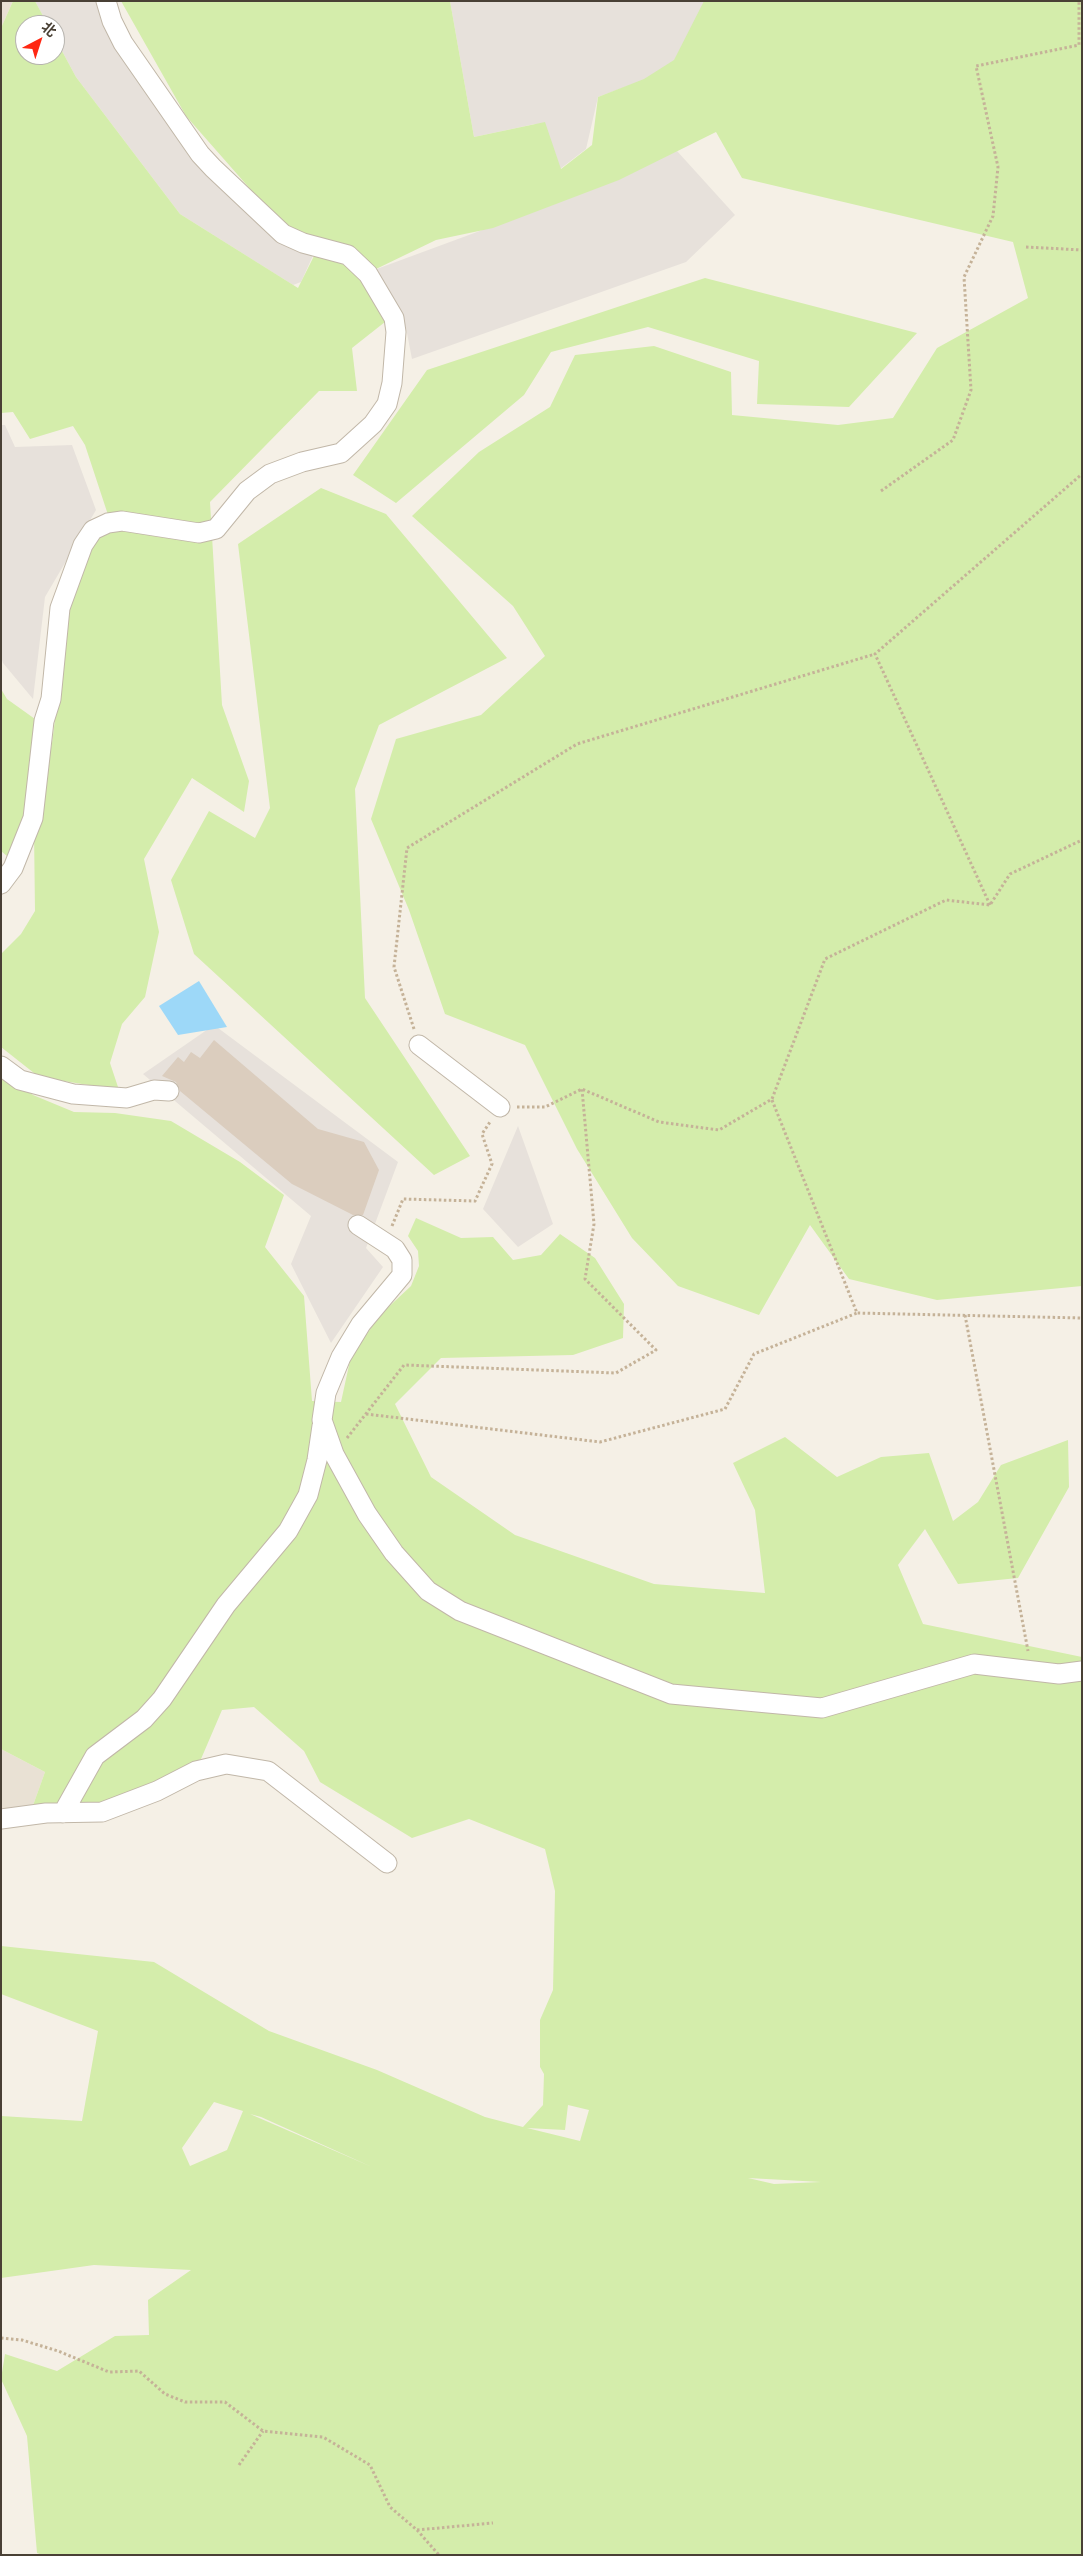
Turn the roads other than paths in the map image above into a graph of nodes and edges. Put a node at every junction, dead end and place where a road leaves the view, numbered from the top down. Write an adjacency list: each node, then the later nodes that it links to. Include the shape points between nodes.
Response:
1 (106, 1): 2 (street, via 123,43 213,168 283,234 348,255 368,274 394,318 392,383 388,404 373,424 341,453 270,474 247,491 216,529 199,533 122,521 93,530 83,545 60,608 51,699 44,722 33,818 13,868)
2 (1, 884)
3 (418, 1045): 6 (street)
4 (1, 1066): 5 (street, via 20,1080 74,1094 127,1098 154,1090)
5 (169, 1091)
6 (500, 1107)
7 (358, 1225): 8 (street, via 395,1249 402,1260 402,1275 361,1324 341,1357 326,1393)
8 (322, 1420): 9 (street, via 334,1454 366,1514 394,1553 428,1591 460,1611 671,1694 822,1708 974,1664 1060,1674); 10 (street, via 308,1495 288,1531 226,1605 162,1699 144,1719 95,1756)
9 (1082, 1671)
10 (62, 1813): 11 (street); 12 (street, via 102,1812 157,1792 196,1771 226,1764 268,1771)
11 (1, 1819)
12 (387, 1863)

